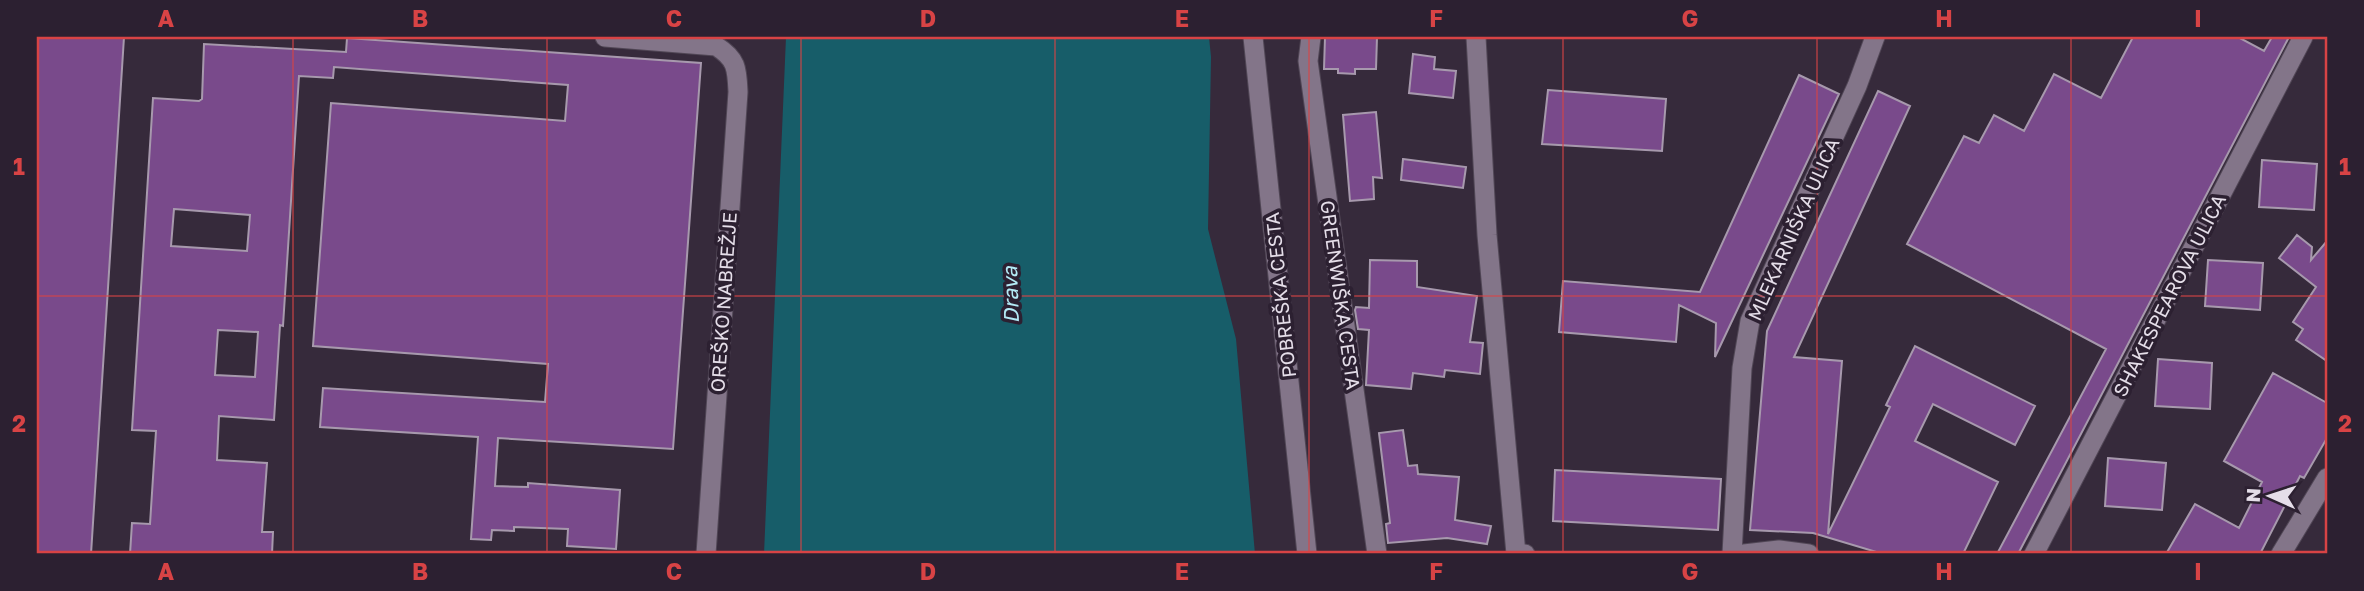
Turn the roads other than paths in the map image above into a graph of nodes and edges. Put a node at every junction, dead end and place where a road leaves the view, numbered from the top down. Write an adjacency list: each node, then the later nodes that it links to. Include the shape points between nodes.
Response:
1 (605, 37): 8 (street, OREŠKO NABREŽJE, via 716,46 735,62 738,92)
2 (1252, 37): 9 (street, POBREŠKA CESTA)
3 (1311, 37): 10 (street, GREENWIŠKA CESTA, via 1308,61)
4 (1476, 37): 11 (street, via 1487,235)
5 (1875, 37): 13 (street, MLEKARNIŠKA ULICA, via 1750,321 1742,368)
6 (2303, 37): 16 (street, SHAKESPEAROVA ULICA)
7 (2327, 478): 17 (street)
8 (706, 554)
9 (1307, 554)
10 (1377, 554)
11 (1516, 554): 12 (street)
12 (1525, 554)
13 (1732, 554)
14 (1744, 554): 15 (street, via 1779,550)
15 (1810, 554)
16 (2034, 554)
17 (2281, 554)

